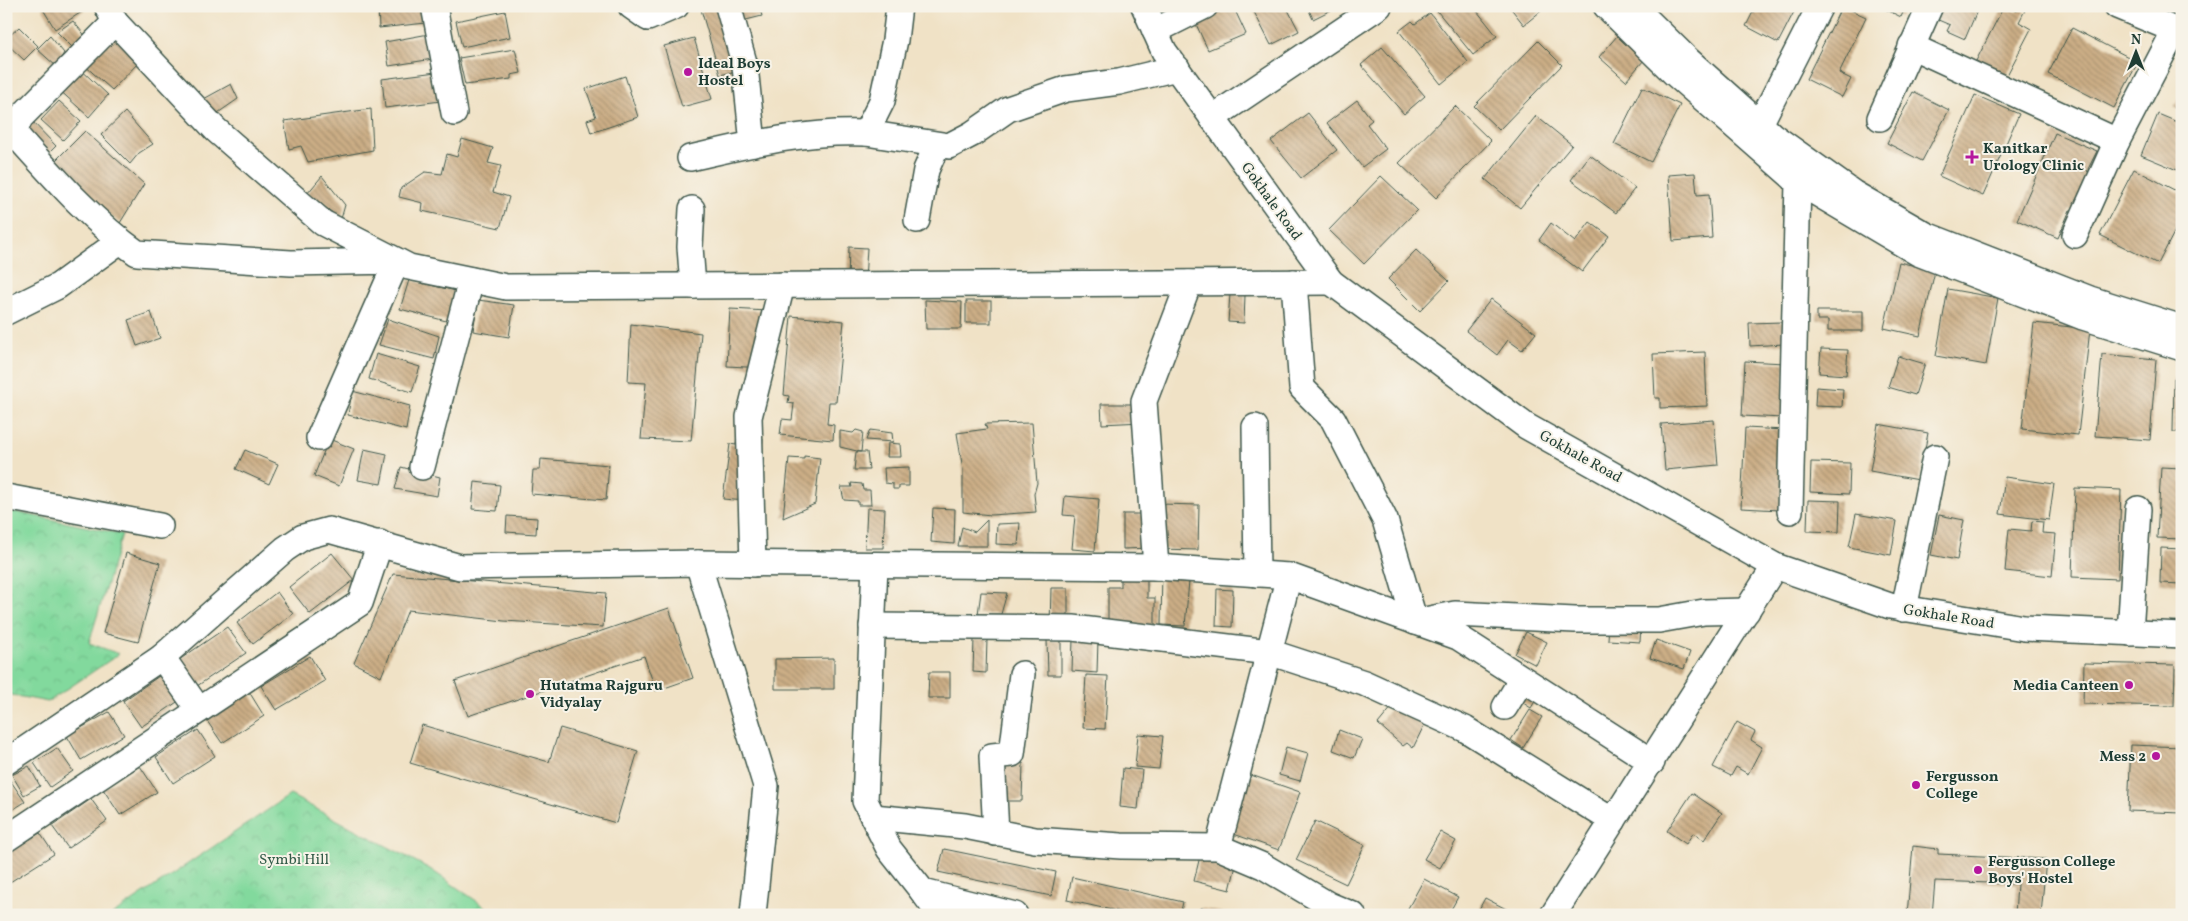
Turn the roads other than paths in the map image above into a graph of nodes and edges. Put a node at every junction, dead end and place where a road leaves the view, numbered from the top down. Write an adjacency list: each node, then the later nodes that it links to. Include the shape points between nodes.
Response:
1 (434, 6): 19 (street)
2 (631, 6): 3 (street, via 648,18)
3 (676, 6)
4 (728, 6): 26 (street, via 745,66)
5 (899, 6): 24 (street, via 882,101)
6 (1144, 6): 15 (street, Gokhale Road)
7 (1205, 6): 15 (street)
8 (1379, 6): 20 (street)
9 (1606, 6): 23 (street, via 1674,72)
10 (1633, 6): 23 (street)
11 (1820, 6): 23 (street)
12 (1930, 6): 17 (street)
13 (2116, 6): 16 (street)
14 (111, 14): 22 (street); 34 (street, via 216,130 322,223)
15 (1155, 31): 18 (street, Gokhale Road)
16 (2179, 31): 25 (street)
17 (1911, 46): 21 (street); 25 (street)
18 (1176, 68): 20 (street, Gokhale Road); 27 (street, via 1119,82 1066,89 1008,109 949,146)
19 (454, 113)
20 (1212, 118): 38 (street, Gokhale Road)
21 (1880, 118)
22 (9, 132): 33 (street)
23 (1754, 132): 29 (street); 39 (street, via 1926,235)
24 (866, 133): 26 (street, via 834,132); 27 (street)
25 (2117, 141): 32 (street)
26 (753, 144): 28 (street)
27 (937, 145): 31 (street, via 926,170)
28 (690, 158)
29 (1798, 182): 39 (street, via 1918,253); 51 (street)
30 (692, 209): 41 (street)
31 (918, 220)
32 (2075, 235)
33 (120, 241): 34 (street, via 137,253 291,263); 42 (street, via 58,286)
34 (397, 261): 35 (street, via 410,267); 46 (street)
35 (470, 280): 41 (street, via 506,287); 48 (street)
36 (1189, 282): 37 (street); 40 (street); 58 (street, via 1144,401)
37 (1294, 282): 38 (street); 63 (street, via 1302,388 1332,419 1384,520)
38 (1330, 282): 57 (street, Gokhale Road, via 1526,426)
39 (2024, 284): 43 (street, via 2090,299); 44 (street, via 2084,317)
40 (782, 285): 41 (street); 55 (street, via 749,417)
41 (693, 286)
42 (6, 312)
43 (2182, 328)
44 (2182, 348)
45 (1255, 427): 59 (street)
46 (319, 438)
47 (1934, 457): 61 (street)
48 (422, 467)
49 (6, 497): 52 (street)
50 (2138, 509): 65 (street)
51 (1790, 511)
52 (160, 526)
53 (380, 543): 54 (street, via 460,567); 68 (street, via 329,530 303,537 285,549); 72 (street, via 360,603)
54 (698, 563): 55 (street); 81 (street, via 766,786)
55 (753, 564): 56 (street)
56 (874, 565): 58 (street); 64 (street)
57 (1775, 566): 61 (street, Gokhale Road); 62 (street)
58 (1156, 567): 59 (street)
59 (1257, 574): 60 (street)
60 (1289, 576): 63 (street); 67 (street)
61 (1904, 609): 65 (street, Gokhale Road, via 2024,628)
62 (1747, 611): 63 (street, via 1704,612 1659,620 1455,614); 74 (street)
63 (1415, 622): 70 (street, via 1458,638)
64 (872, 626): 67 (street, via 1073,628); 75 (street, via 865,801)
65 (2130, 632): 66 (street, Gokhale Road)
66 (2182, 634)
67 (1269, 652): 76 (street, via 1364,683 1465,729); 79 (street)
68 (162, 657): 72 (street); 73 (street)
69 (1022, 674): 77 (street, via 1012,754 992,756)
70 (1522, 679): 71 (street); 74 (street)
71 (1505, 708)
72 (199, 710): 78 (street)
73 (6, 762)
74 (1652, 762): 76 (street)
75 (873, 816): 77 (street, via 965,826); 80 (street, via 889,849)
76 (1613, 821): 85 (street)
77 (996, 833): 79 (street, via 1054,842)
78 (6, 839)
79 (1218, 847): 84 (street, via 1263,866 1329,905)
80 (923, 892): 82 (street); 83 (street)
81 (753, 915)
82 (940, 915)
83 (1015, 915)
84 (1353, 915)
85 (1553, 915)

